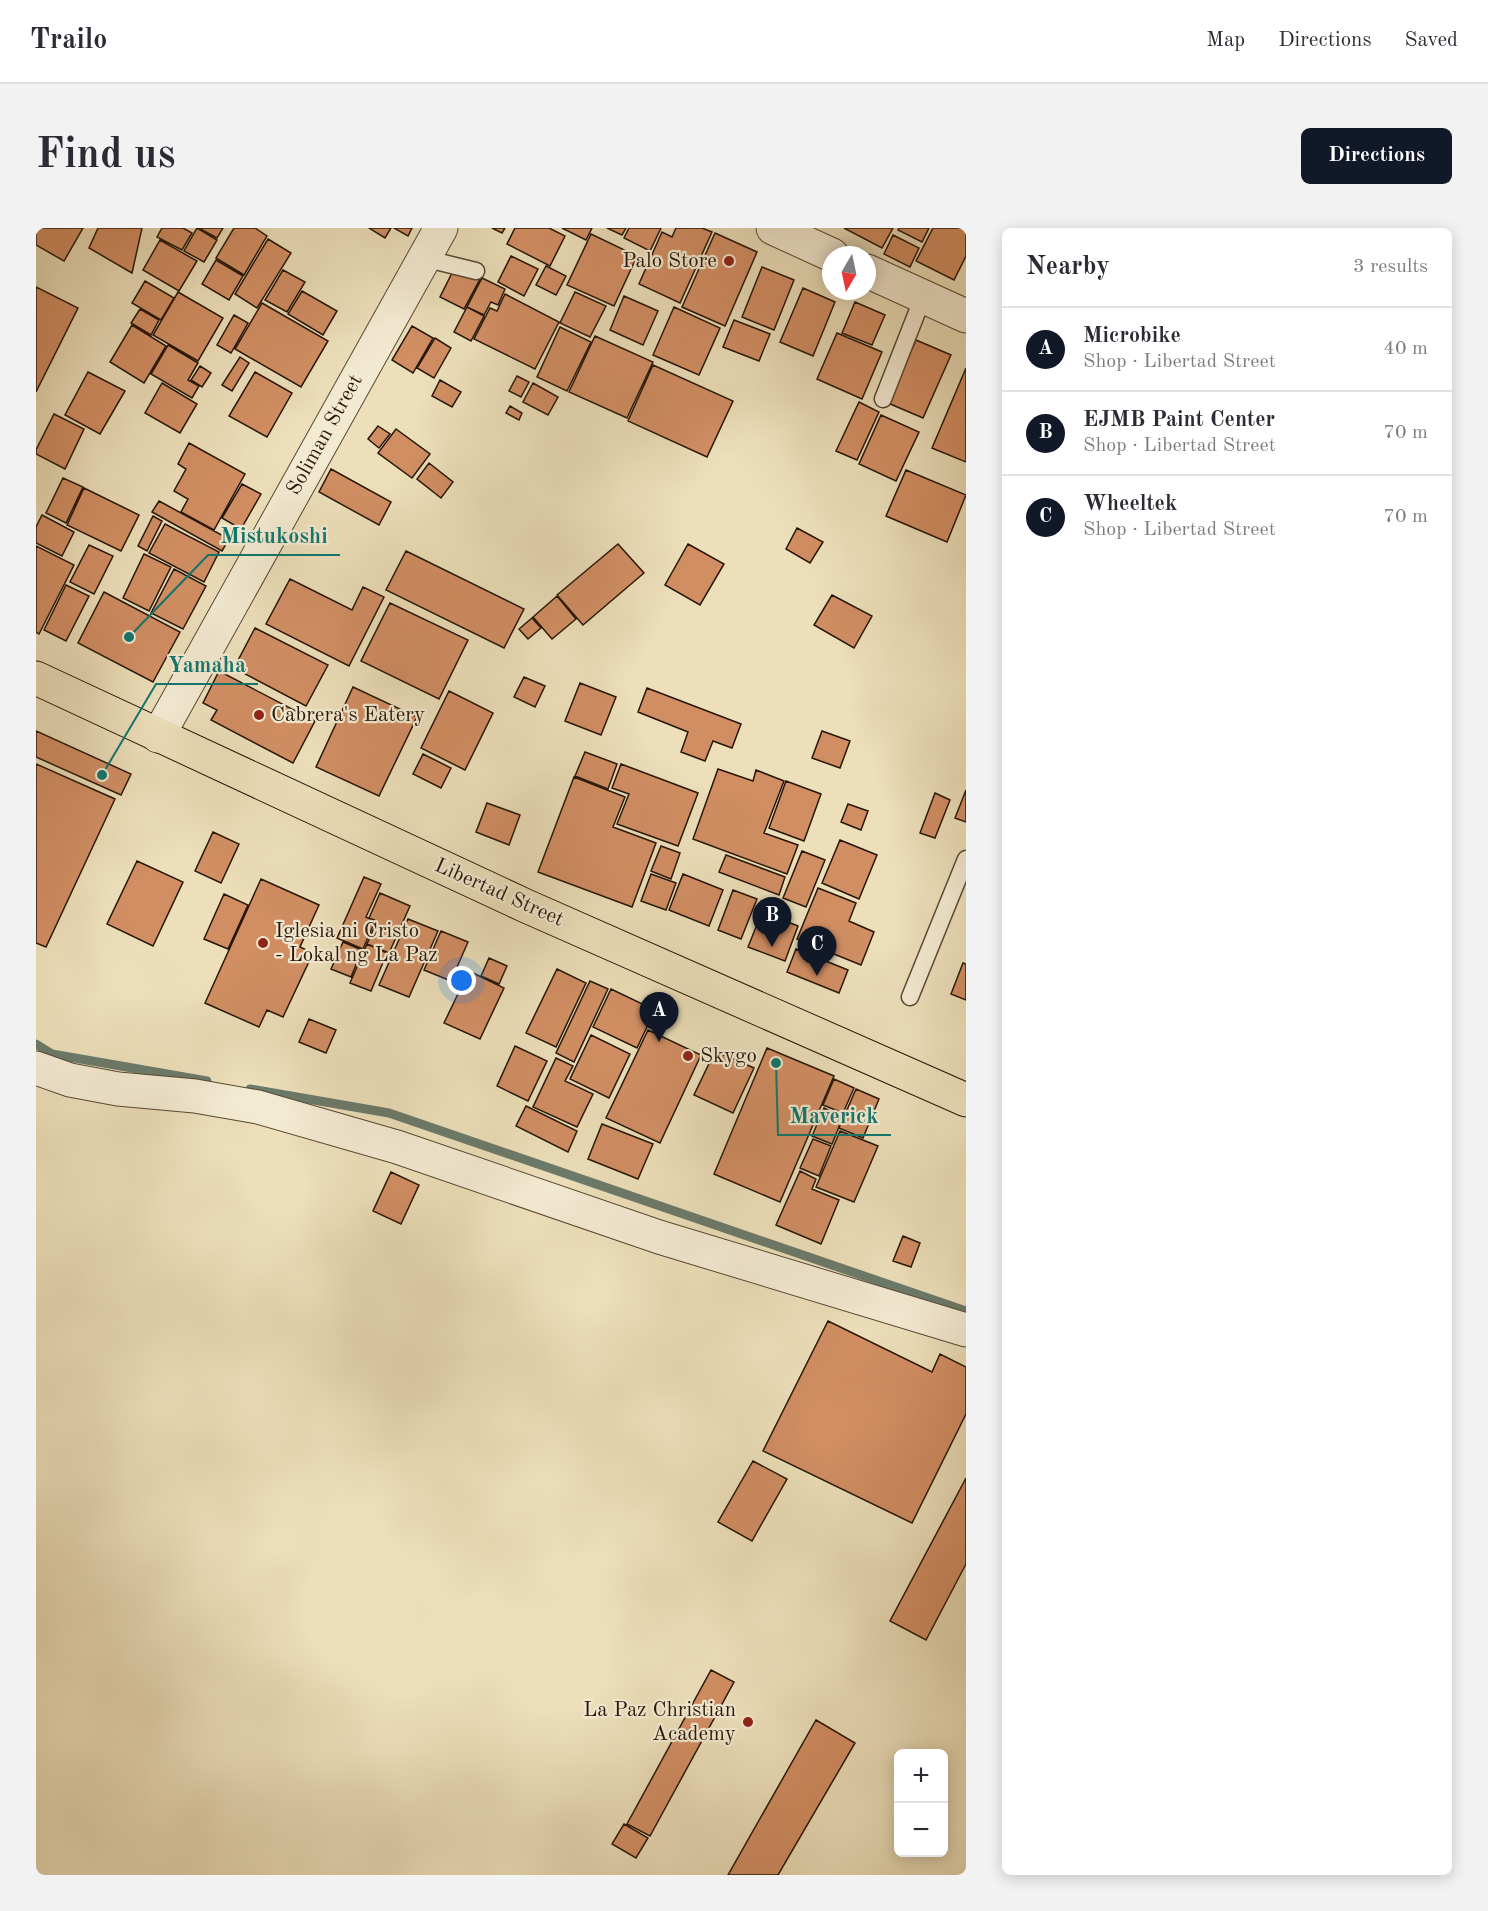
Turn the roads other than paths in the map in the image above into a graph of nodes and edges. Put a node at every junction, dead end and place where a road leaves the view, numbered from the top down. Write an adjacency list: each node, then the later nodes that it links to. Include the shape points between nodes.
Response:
1 (441, 228): 4 (street, Soliman Street)
2 (773, 228): 3 (street)
3 (824, 244)
4 (423, 258): 5 (lane); 11 (street, Soliman Street)
5 (476, 271)
6 (876, 275): 7 (street)
7 (923, 297): 8 (street); 9 (lane)
8 (966, 316)
9 (883, 399)
10 (36, 678): 11 (highway, Libertad Street)
11 (158, 736): 15 (highway, Libertad Street, via 526,906)
12 (966, 859): 13 (lane)
13 (910, 997)
14 (36, 1068): 16 (street, via 70,1080 118,1089 258,1107 397,1147 659,1236)
15 (966, 1100)
16 (966, 1330)

